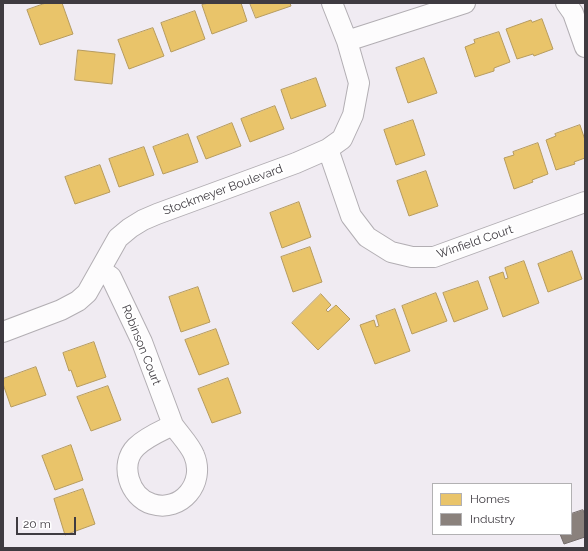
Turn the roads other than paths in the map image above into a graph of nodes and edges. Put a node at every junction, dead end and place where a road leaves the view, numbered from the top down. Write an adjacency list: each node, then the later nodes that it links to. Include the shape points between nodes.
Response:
1 (332, 3): 4 (street, Stockmeyer Boulevard)
2 (465, 3): 4 (street)
3 (566, 3): 5 (street, via 573,13)
4 (347, 41): 6 (street, Stockmeyer Boulevard, via 359,83 354,115 342,139)
5 (585, 47)
6 (328, 149): 7 (street, Winfield Court, via 351,216 367,236 391,252 412,257 434,257); 8 (street, Stockmeyer Boulevard, via 143,220 118,238)
7 (585, 202)
8 (101, 270): 9 (street, Stockmeyer Boulevard, via 87,294 78,301); 10 (street, Robinson Court, via 111,277 142,342)
9 (3, 332)
10 (173, 425)

